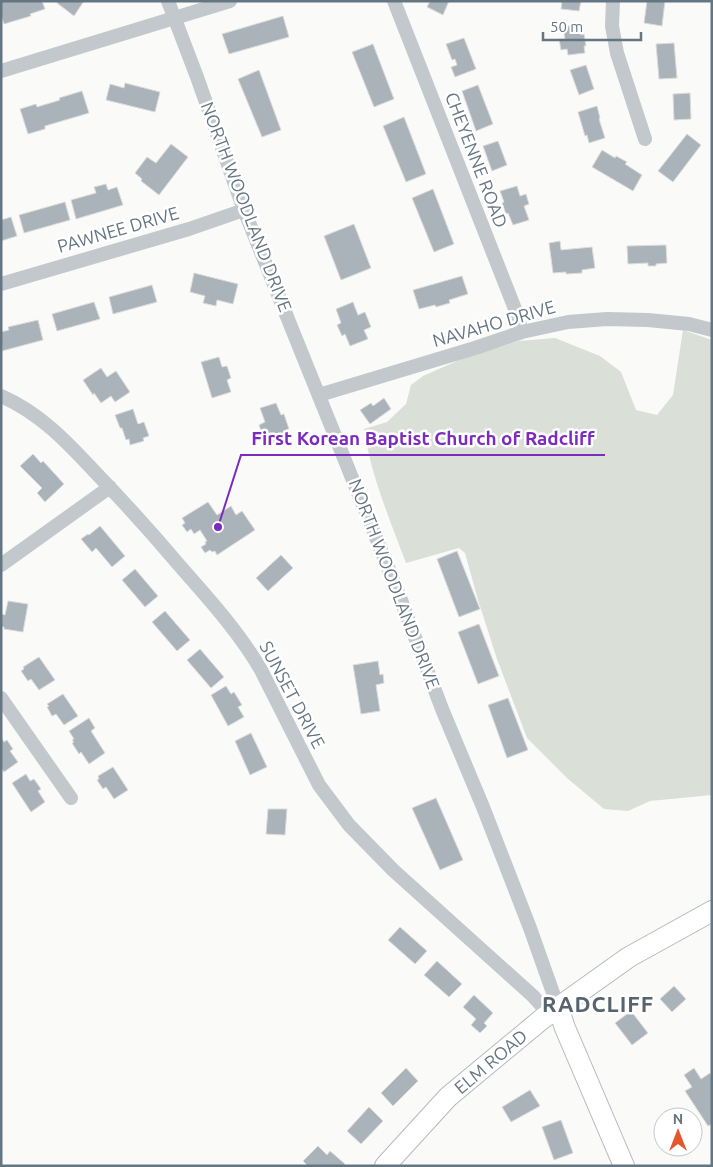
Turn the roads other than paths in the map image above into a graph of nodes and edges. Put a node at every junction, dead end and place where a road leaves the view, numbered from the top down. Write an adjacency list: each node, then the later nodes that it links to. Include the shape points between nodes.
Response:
1 (168, 1): 5 (street, NORTH WOODLAND DRIVE)
2 (230, 1): 5 (street)
3 (394, 1): 11 (street, CHEYENNE ROAD)
4 (613, 1): 7 (street, via 612,26 617,53)
5 (176, 18): 6 (street); 8 (street, NORTH WOODLAND DRIVE)
6 (1, 71)
7 (645, 139)
8 (244, 210): 9 (street, PAWNEE DRIVE); 12 (street, NORTH WOODLAND DRIVE)
9 (1, 284)
10 (712, 330): 11 (street, NAVAHO DRIVE, via 689,324 607,319 568,322)
11 (522, 332): 12 (street, NAVAHO DRIVE)
12 (319, 394): 19 (street, NORTH WOODLAND DRIVE, via 530,928)
13 (1, 396): 14 (street, SUNSET DRIVE, via 48,425)
14 (110, 487): 15 (street); 19 (street, SUNSET DRIVE, via 251,653 319,785 349,825 393,870)
15 (1, 565)
16 (1, 698): 17 (street)
17 (71, 798)
18 (712, 911): 19 (street, ELM ROAD, via 629,957)
19 (553, 1011): 20 (street, ELM ROAD, via 448,1097); 21 (street, NORTH WOODLAND DRIVE, via 565,1028)
20 (385, 1166)
21 (624, 1166)

